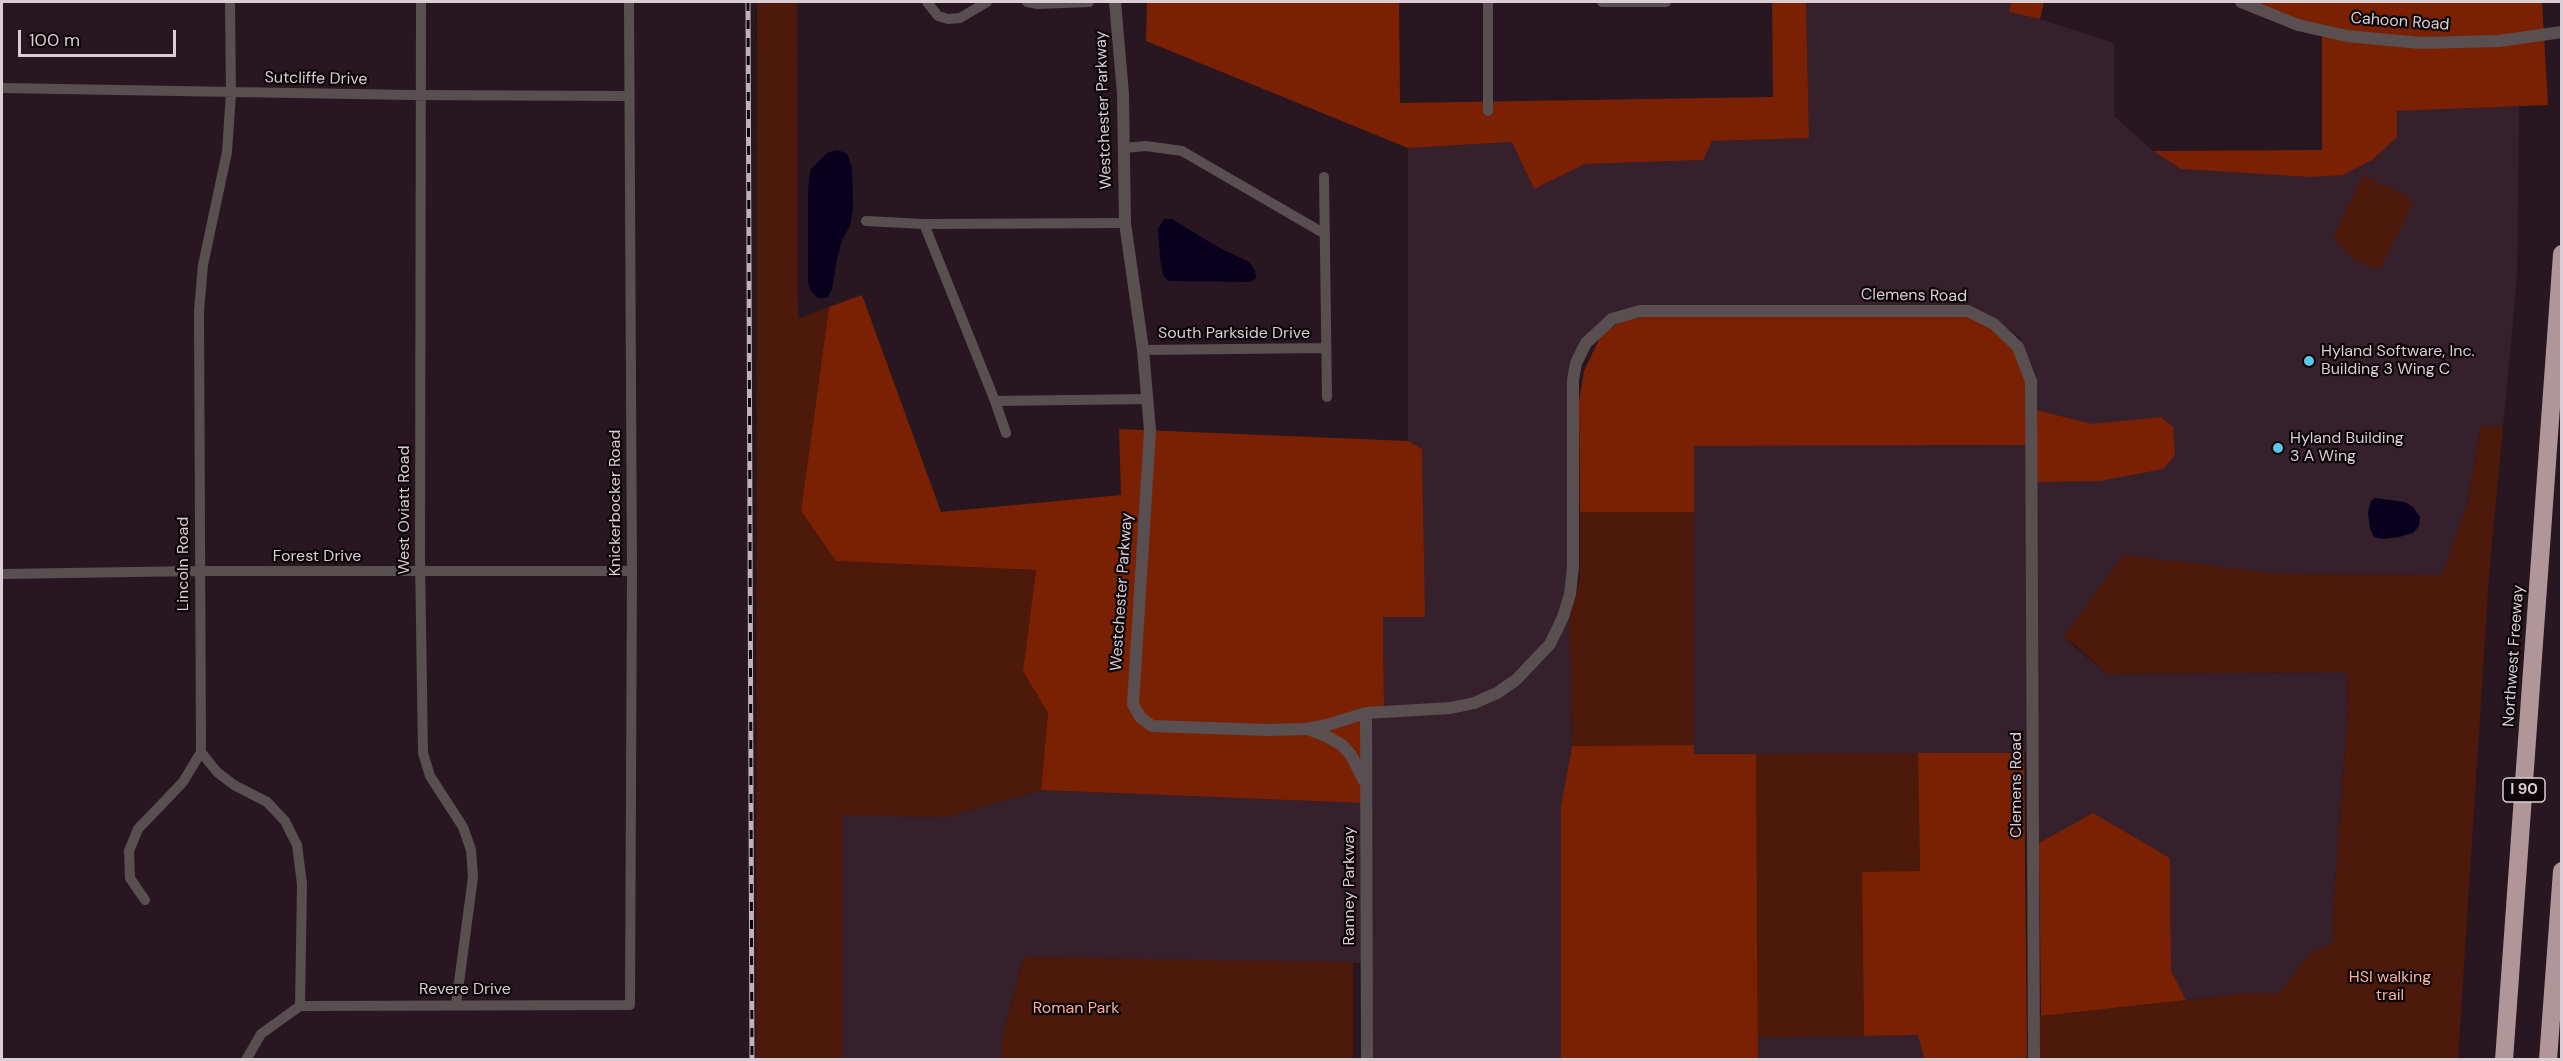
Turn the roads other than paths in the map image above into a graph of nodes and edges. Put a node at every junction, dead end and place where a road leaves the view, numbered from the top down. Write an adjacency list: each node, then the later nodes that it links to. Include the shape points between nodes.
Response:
1 (230, 2): 15 (street, Lincoln Road)
2 (421, 2): 16 (street, West Oviatt Road)
3 (629, 2): 17 (street, Knickerbocker Road)
4 (927, 2): 5 (street, via 938,16 948,19 960,18)
5 (987, 2)
6 (1027, 2): 7 (street)
7 (1089, 2)
8 (1115, 2): 19 (street, Westchester Parkway)
9 (1488, 2): 18 (street)
10 (1602, 2): 11 (street)
11 (1666, 2)
12 (2241, 2): 13 (street, Cahoon Road, via 2298,25 2347,36 2420,44)
13 (2562, 32)
14 (2, 88): 15 (street, Sutcliffe Drive)
15 (231, 93): 16 (street, Sutcliffe Drive); 32 (street, Lincoln Road, via 227,152 203,265 199,311)
16 (420, 95): 17 (street, Sutcliffe Drive); 34 (street, West Oviatt Road)
17 (629, 96): 33 (street, Knickerbocker Road)
18 (1488, 111)
19 (1124, 148): 22 (street, Westchester Parkway); 24 (street, via 1146,146 1182,151)
20 (1324, 177): 24 (street)
21 (866, 221): 23 (street)
22 (1125, 223): 23 (street); 27 (street, Westchester Parkway)
23 (924, 224): 30 (street)
24 (1325, 234): 26 (street)
25 (2562, 254): 49 (highway, Northwest Freeway / I 90)
26 (1326, 348): 27 (street, South Parkside Drive); 28 (street)
27 (1143, 350): 29 (street, Westchester Parkway)
28 (1327, 397)
29 (1148, 399): 30 (street); 38 (street, Westchester Parkway, via 1150,430 1133,688 1136,711 1145,722 1160,728)
30 (995, 401): 31 (street)
31 (1006, 433)
32 (199, 571): 34 (street, Forest Drive); 35 (street, Forest Drive); 39 (street, Lincoln Road)
33 (632, 571): 34 (street, Forest Drive); 44 (street, Knickerbocker Road)
34 (420, 572): 43 (street, West Oviatt Road, via 423,753 430,776 464,827 471,850 473,877)
35 (2, 574)
36 (1563, 617): 37 (street, Westchester Parkway, via 1550,644 1532,665 1497,693 1451,708); 48 (street, Clemens Road, via 1573,567 1573,380 1586,343 1610,321 1640,312 1968,311 1994,324 2018,347 2031,381)
37 (1366, 713): 38 (street, Westchester Parkway); 40 (street, Ranney Parkway)
38 (1306, 729): 40 (street, via 1342,745 1360,769)
39 (201, 752): 42 (street, via 183,782 138,829 129,851 130,878); 45 (street, via 234,785 267,802 285,821 297,845 302,884)
40 (1366, 787): 47 (street, Ranney Parkway)
41 (2562, 871): 50 (highway)
42 (145, 900)
43 (456, 1005): 44 (street, Revere Drive); 45 (street, Revere Drive)
44 (630, 1005)
45 (300, 1006): 46 (street, via 261,1034)
46 (246, 1059)
47 (1367, 1059)
48 (2034, 1059)
49 (2504, 1059)
50 (2548, 1059)

